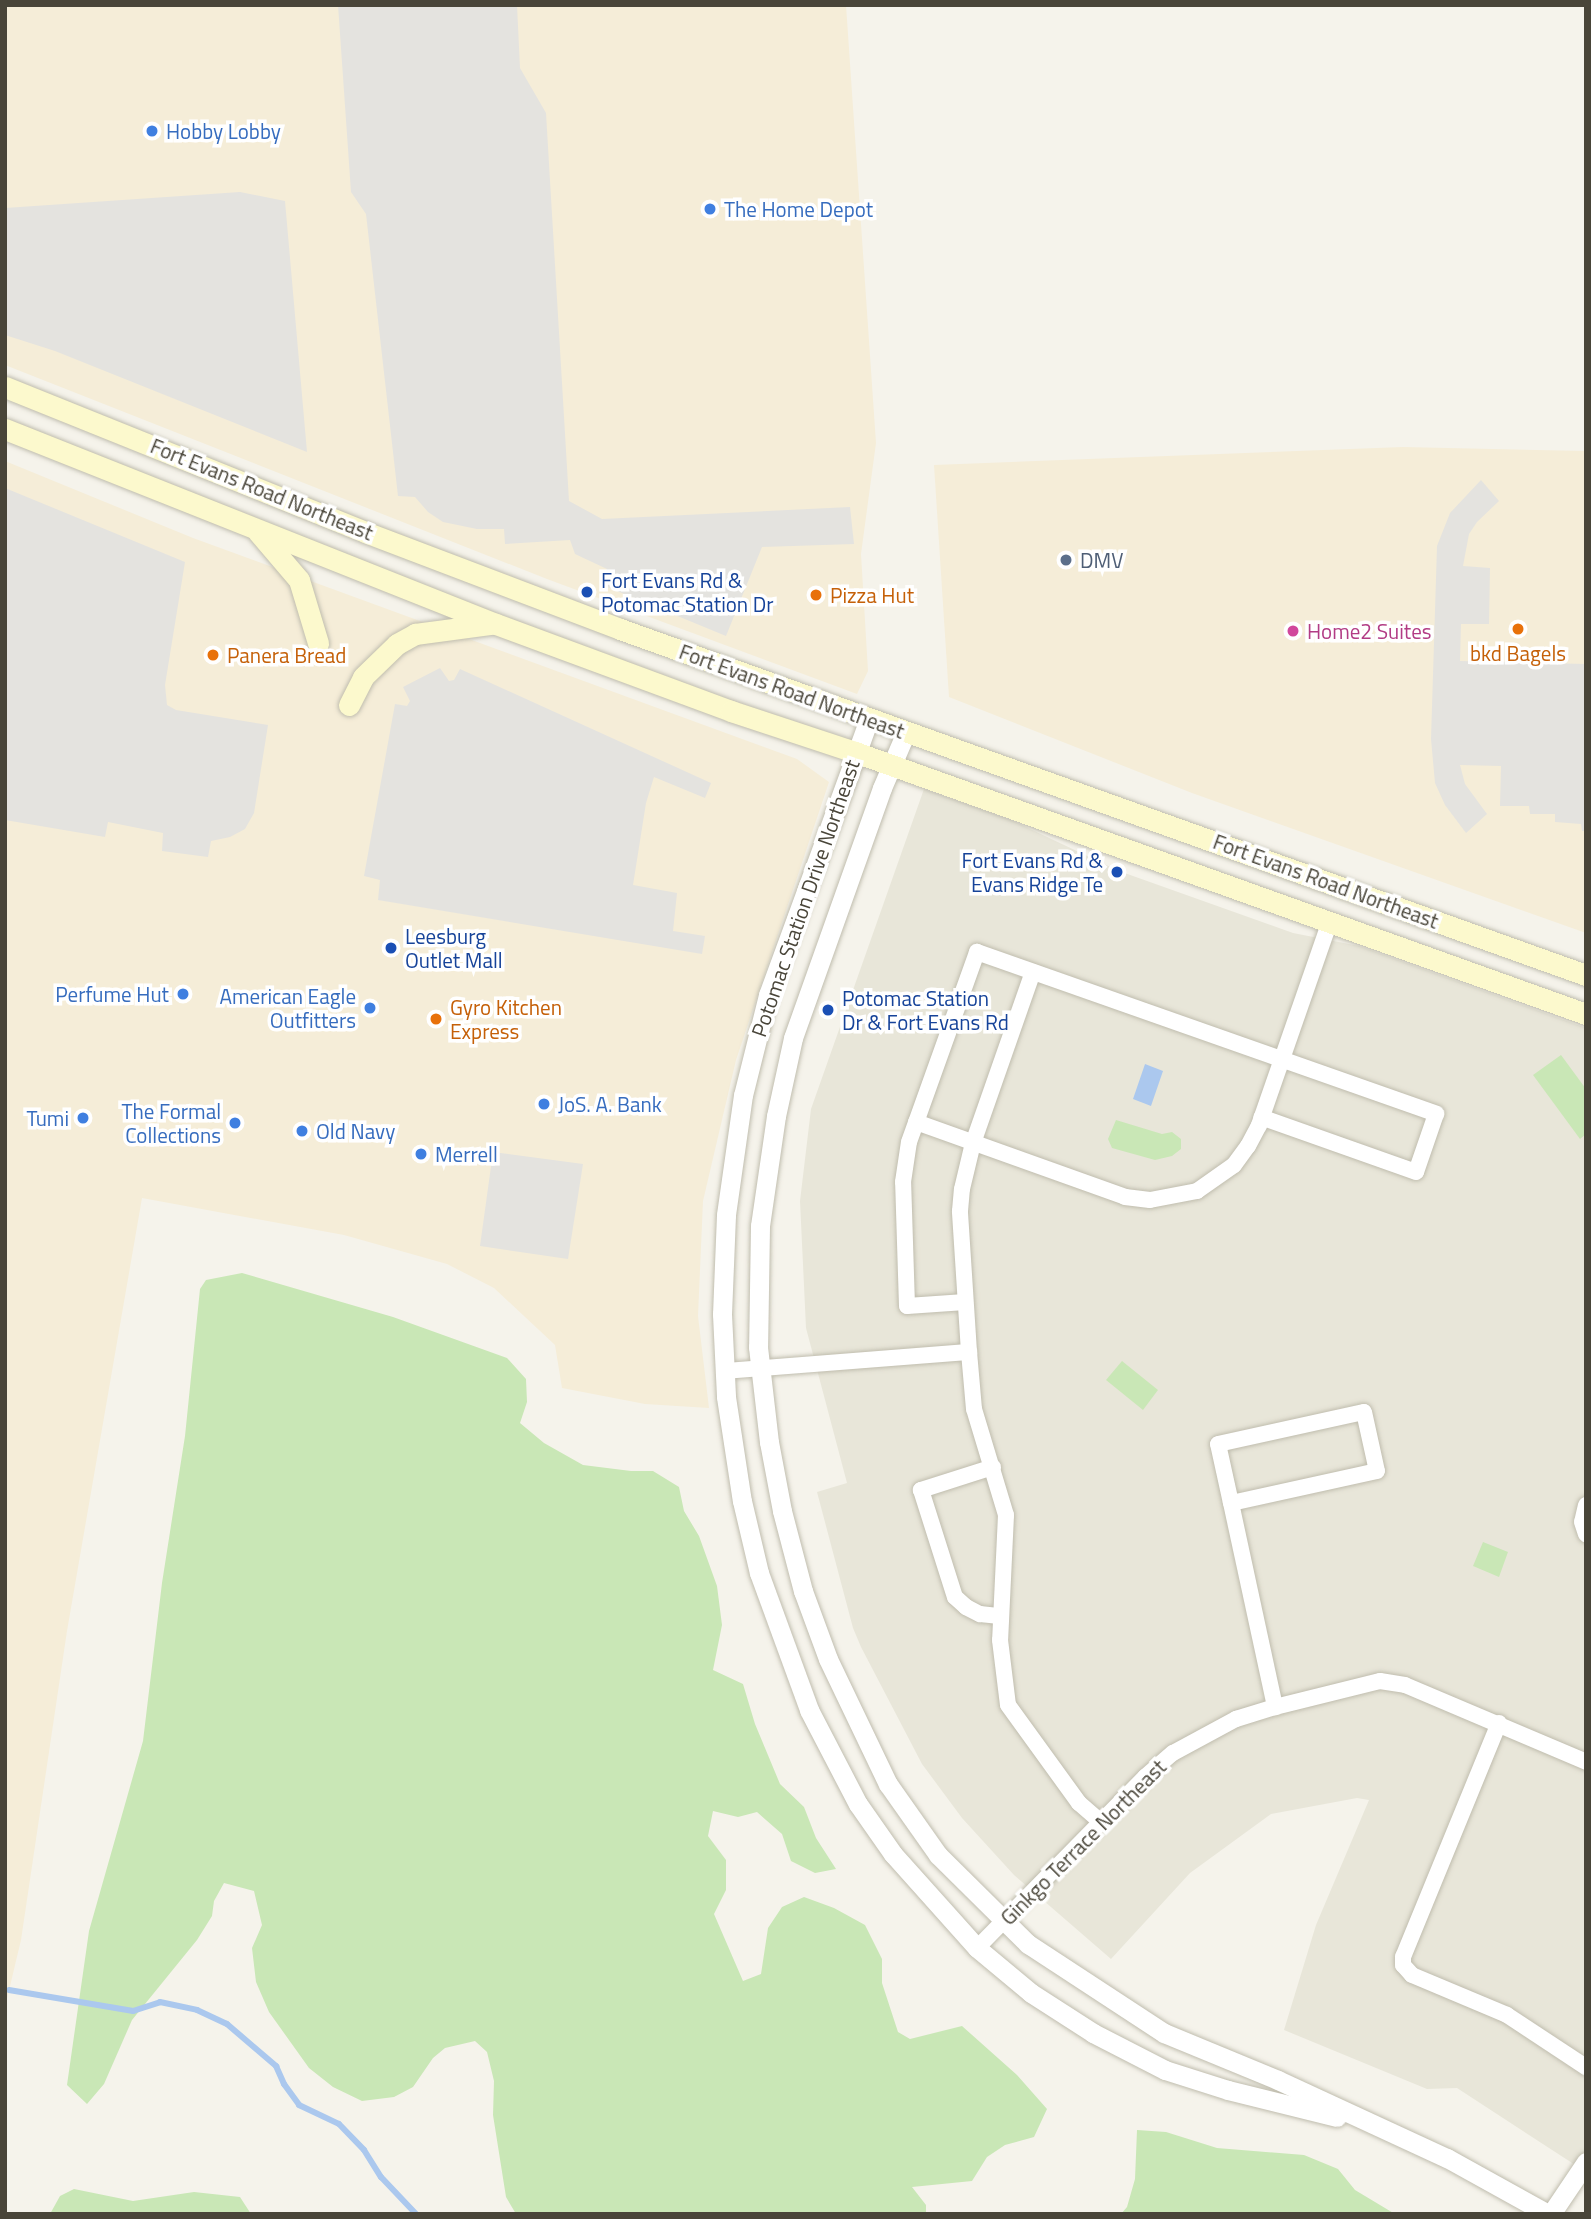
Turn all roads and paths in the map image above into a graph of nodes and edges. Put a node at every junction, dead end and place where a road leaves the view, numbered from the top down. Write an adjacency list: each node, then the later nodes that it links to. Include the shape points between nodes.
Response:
1 (5, 387): 7 (main road, Fort Evans Road Northeast, via 365,532)
2 (5, 429): 3 (main road, Fort Evans Road Northeast)
3 (252, 526): 4 (main road, Fort Evans Road Northeast); 5 (main road, via 299,580)
4 (496, 624): 6 (main road, via 426,632 397,644 363,677); 9 (main road, Fort Evans Road Northeast)
5 (318, 643)
6 (349, 705)
7 (869, 719): 8 (main road, Fort Evans Road Northeast); 9 (street, Potomac Station Drive Northeast)
8 (906, 732): 10 (street, Potomac Station Drive Northeast); 13 (main road, Fort Evans Road Northeast)
9 (855, 752): 10 (main road, Fort Evans Road Northeast); 22 (street, Potomac Station Drive Northeast, via 768,995 743,1096 723,1247)
10 (893, 765): 11 (main road, Fort Evans Road Northeast); 21 (street, Potomac Station Drive Northeast, via 793,1038 760,1226)
11 (1330, 920): 14 (main road, Fort Evans Road Northeast); 15 (street)
12 (1033, 972): 15 (street); 17 (street, via 977,952); 18 (street)
13 (1586, 975)
14 (1586, 1014)
15 (1281, 1060): 16 (street); 16 (street, via 1436,1114 1416,1172)
16 (1261, 1117): 18 (street, via 1248,1146 1217,1179 1186,1194 1150,1200 1125,1197)
17 (916, 1122): 18 (street); 19 (street, via 903,1182 907,1306)
18 (973, 1143): 19 (street, via 960,1211)
19 (965, 1301): 20 (street)
20 (969, 1352): 21 (street); 23 (street, via 974,1409)
21 (759, 1367): 22 (street); 32 (street, Potomac Station Drive Northeast, via 782,1511 803,1591 833,1670 888,1784 938,1855)
22 (725, 1371): 33 (street, Potomac Station Drive Northeast, via 742,1501 759,1573 809,1710 858,1804 893,1854)
23 (993, 1467): 27 (street, via 1006,1515); 27 (street, via 921,1490 955,1597 980,1614)
24 (1231, 1503): 24 (street, via 1218,1444 1364,1412 1377,1471); 28 (street)
25 (1586, 1504): 26 (street, via 1582,1522)
26 (1586, 1534)
27 (1000, 1616): 31 (street, via 1007,1705 1079,1802)
28 (1275, 1707): 29 (street, Ginkgo Terrace Northeast, via 1380,1681 1427,1692); 31 (street, Ginkgo Terrace Northeast, via 1236,1719 1173,1753)
29 (1499, 1723): 30 (street, Ginkgo Terrace Northeast); 34 (street, via 1403,1965 1412,1975 1507,2015)
30 (1586, 1762)
31 (1101, 1822): 32 (street, Ginkgo Terrace Northeast)
32 (1003, 1922): 33 (street, Ginkgo Terrace Northeast); 35 (street, Potomac Station Drive Northeast, via 1079,1980 1164,2033)
33 (977, 1948): 35 (street, Potomac Station Drive Northeast, via 1031,1993 1093,2033 1165,2070)
34 (1586, 2067)
35 (1379, 2127): 37 (street, Potomac Station Drive Northeast, via 1493,2181)
36 (1586, 2162): 37 (street)
37 (1550, 2214)

